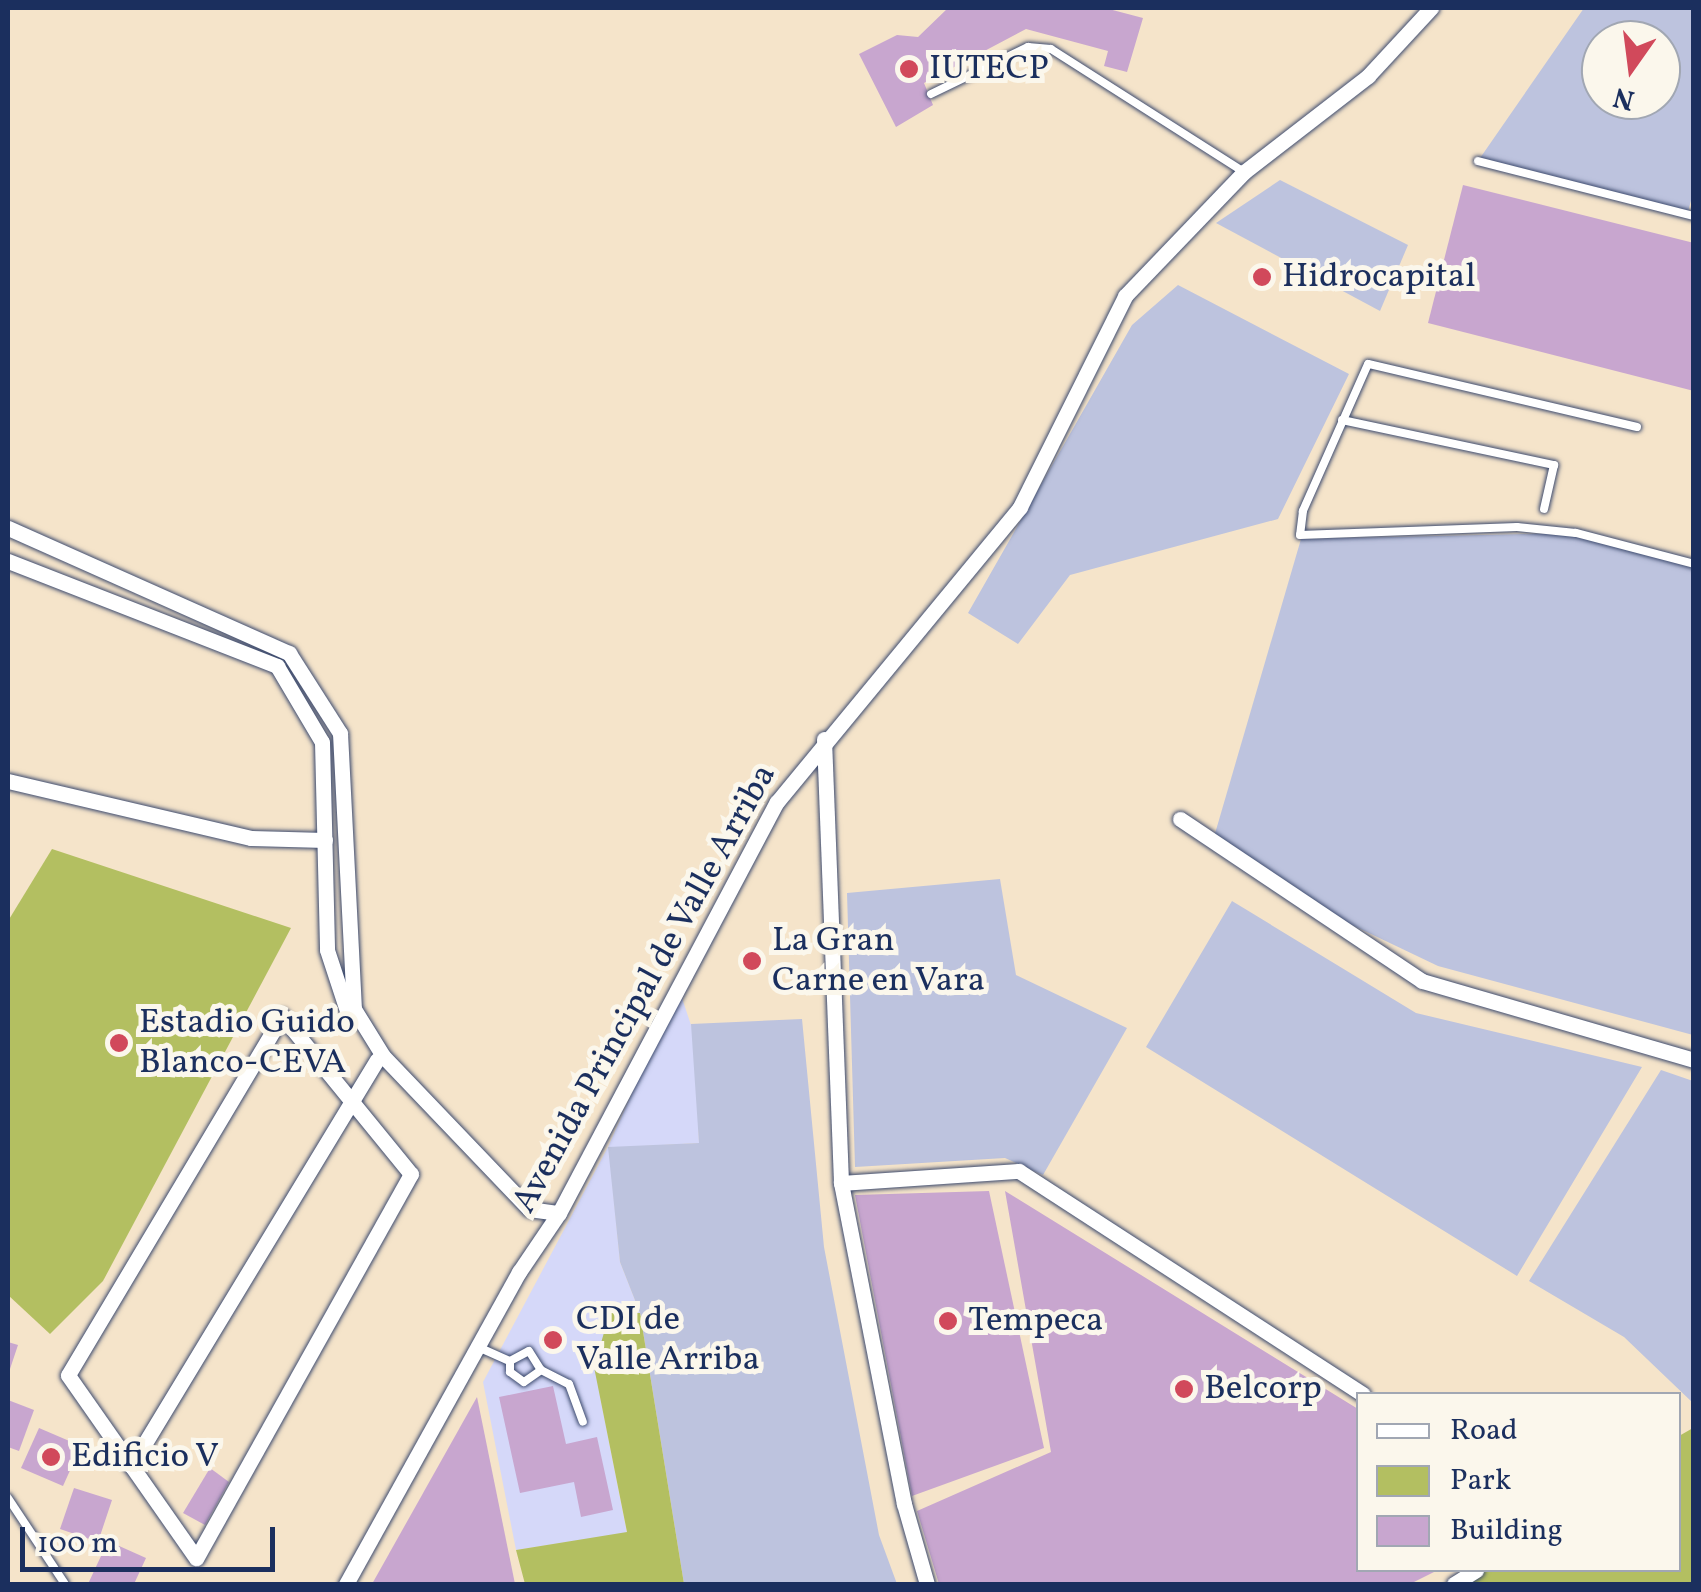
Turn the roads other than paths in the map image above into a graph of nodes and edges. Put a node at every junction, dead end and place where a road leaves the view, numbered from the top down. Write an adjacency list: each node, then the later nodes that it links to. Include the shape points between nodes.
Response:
1 (1431, 8): 4 (street, Avenida Principal de Valle Arriba, via 1368,76)
2 (932, 94): 4 (lane, via 1028,47 1050,49)
3 (1478, 161): 5 (lane)
4 (1244, 172): 12 (street, Avenida Principal de Valle Arriba, via 1124,296 1020,506)
5 (1694, 216)
6 (1342, 420): 7 (lane, via 1368,364); 8 (lane, via 1554,465); 11 (lane, via 1303,511 1300,535 1517,528 1576,533)
7 (1638, 427)
8 (1544, 509)
9 (8, 528): 20 (street, via 289,653 340,732 354,1009 383,1056 529,1208)
10 (8, 561): 15 (street, via 277,666 322,742)
11 (1694, 564)
12 (824, 739): 19 (street); 20 (street, Avenida Principal de Valle Arriba, via 778,802)
13 (8, 781): 15 (street, via 251,838)
14 (1180, 819): 17 (street, via 1422,981)
15 (326, 840): 16 (street, via 327,950 347,1012)
16 (377, 1060): 18 (street); 20 (street, via 526,1216)
17 (1694, 1060)
18 (348, 1099): 26 (street); 26 (street, via 282,1016 68,1375); 26 (street, via 411,1174 196,1558)
19 (841, 1183): 24 (street, via 1019,1172); 30 (street, via 904,1504)
20 (555, 1217): 21 (street, Avenida Principal de Valle Arriba)
21 (477, 1346): 22 (lane); 29 (street, Avenida Principal de Valle Arriba)
22 (510, 1361): 23 (lane, via 530,1352); 23 (lane, via 513,1377 524,1382)
23 (541, 1370): 25 (lane, via 569,1384)
24 (1361, 1392)
25 (582, 1422)
26 (132, 1466)
27 (8, 1498): 28 (lane)
28 (65, 1584)
29 (346, 1584)
30 (927, 1584)

